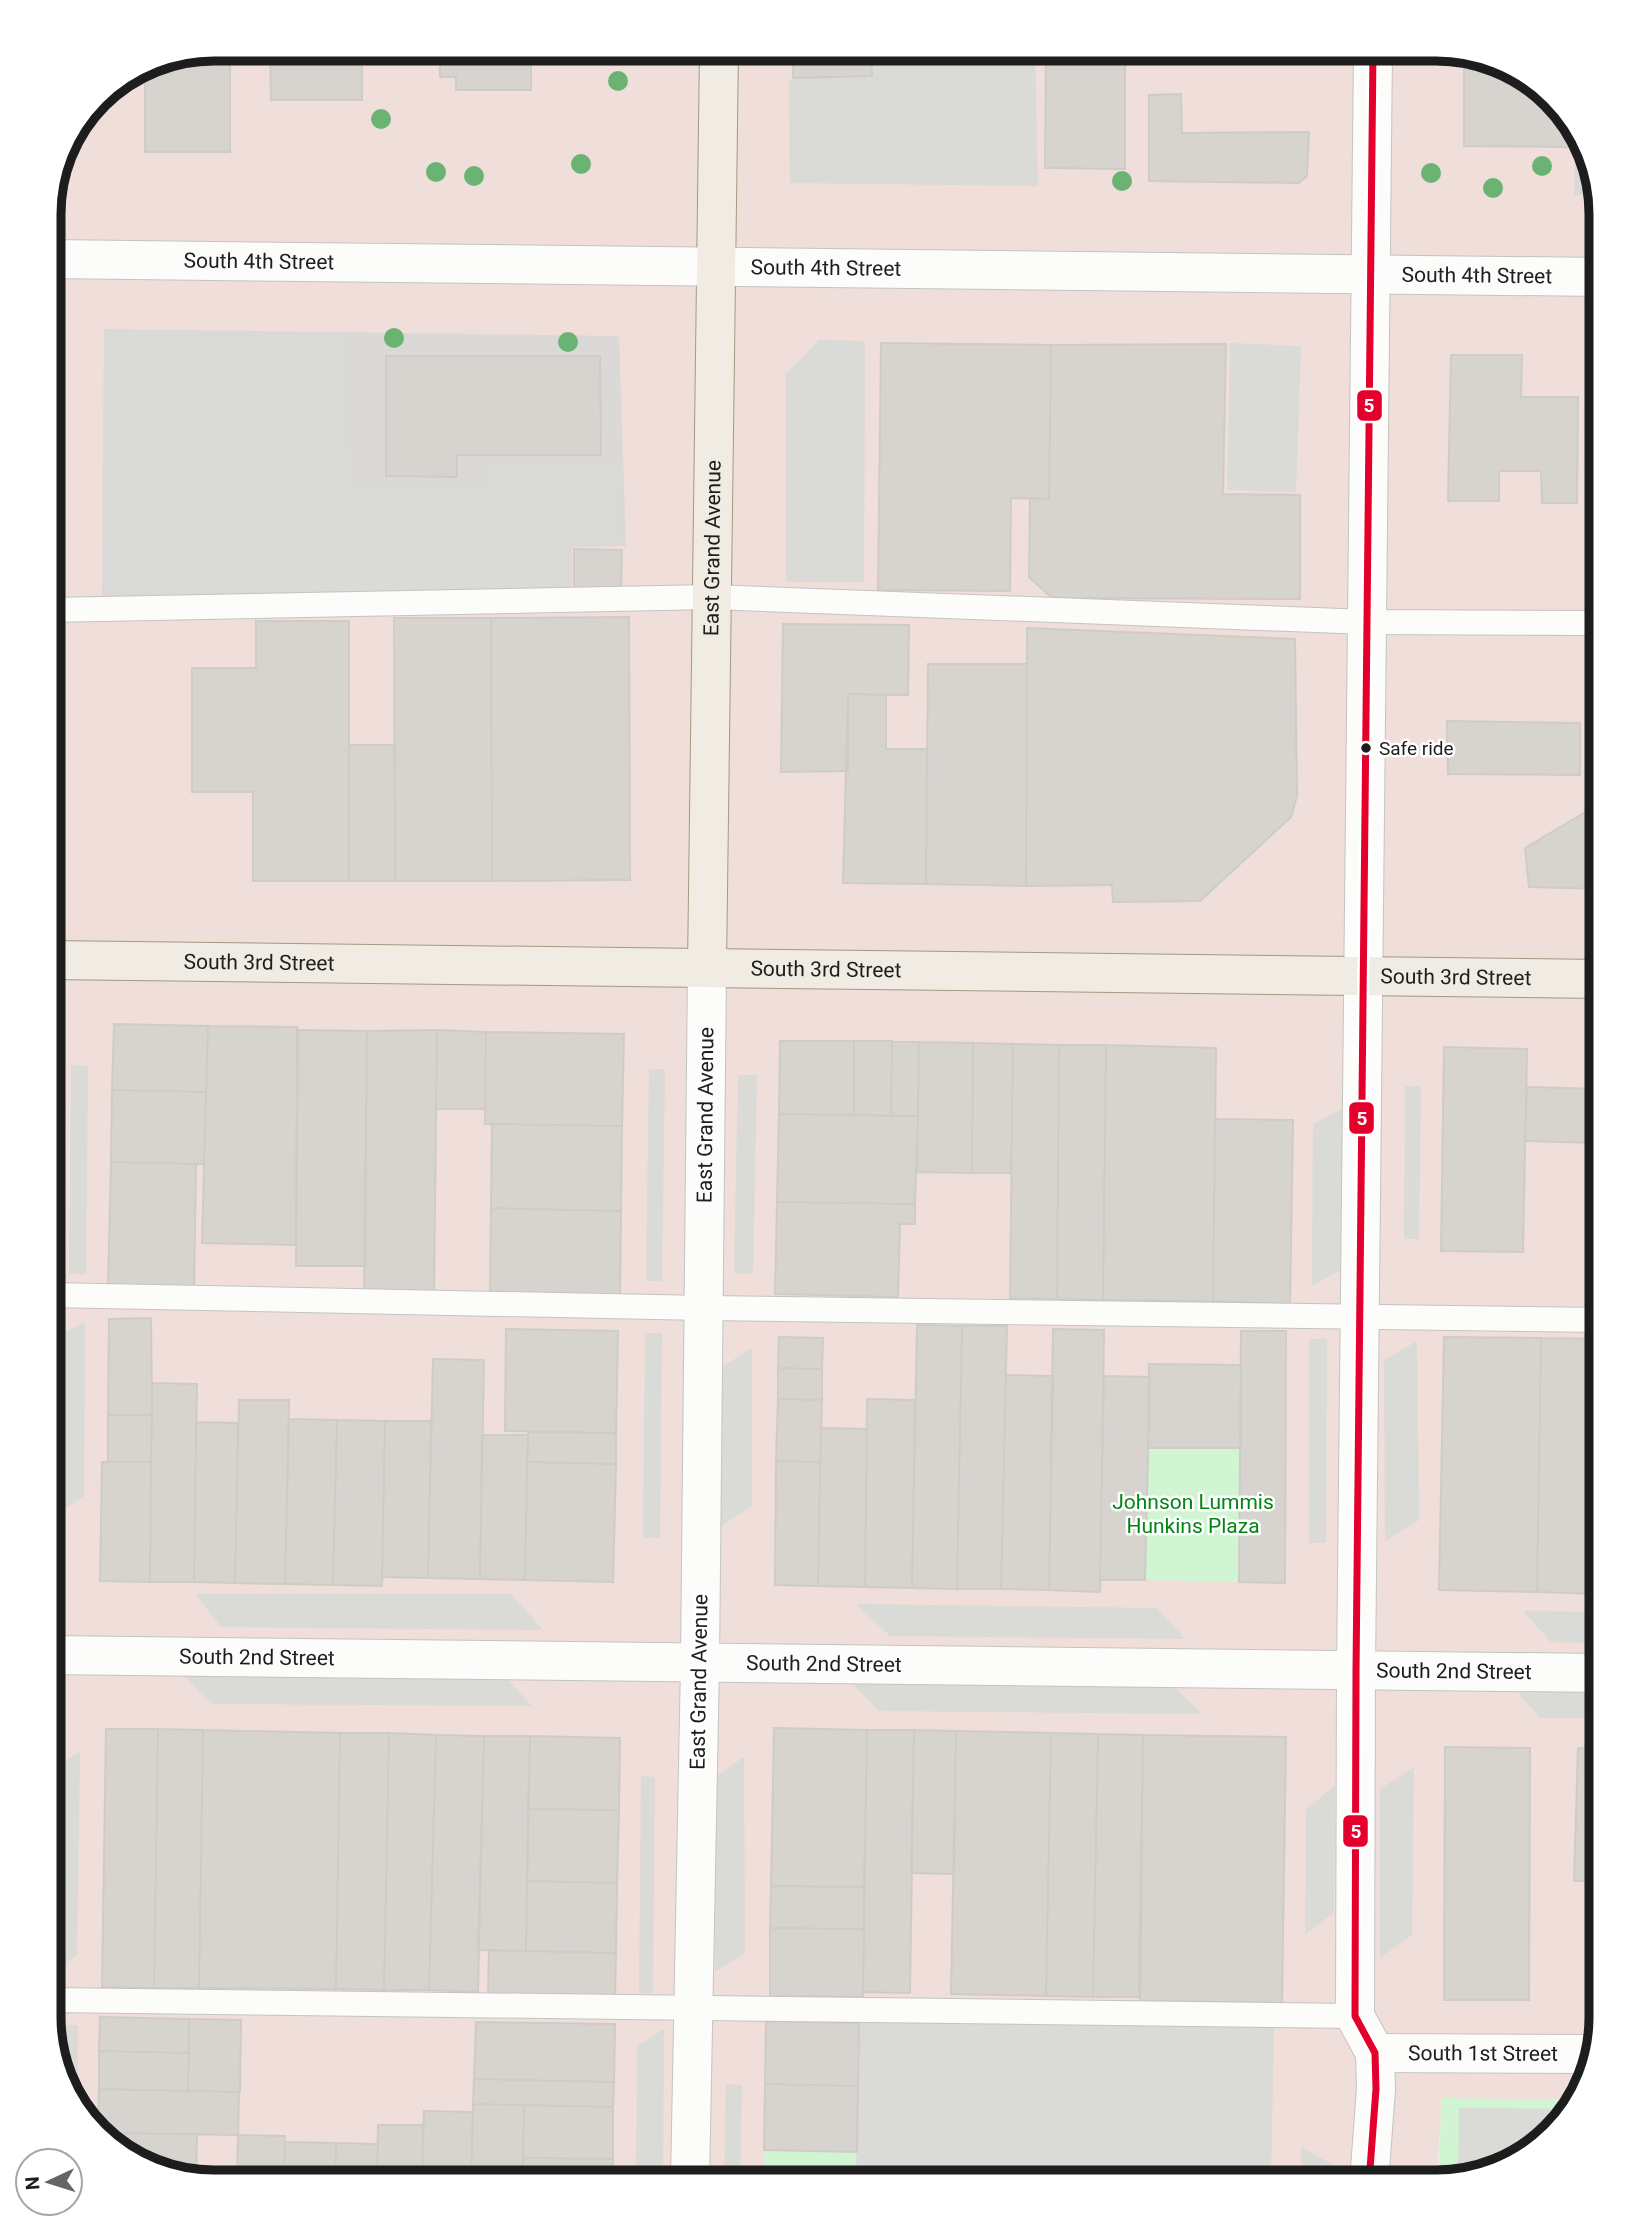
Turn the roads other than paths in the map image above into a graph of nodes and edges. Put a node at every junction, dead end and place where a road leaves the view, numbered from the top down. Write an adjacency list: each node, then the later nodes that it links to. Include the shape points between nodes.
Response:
1 (719, 61): 4 (main road, East Grand Avenue)
2 (1373, 62): 5 (street)
3 (62, 259): 4 (street, South 4th Street)
4 (716, 266): 5 (street, South 4th Street); 7 (main road, East Grand Avenue)
5 (1371, 274): 6 (street, South 4th Street); 9 (street)
6 (1589, 276)
7 (712, 597): 8 (lane); 9 (lane); 12 (main road, East Grand Avenue)
8 (62, 610)
9 (1367, 622): 10 (lane); 13 (street)
10 (1589, 623)
11 (62, 960): 12 (main road, South 3rd Street)
12 (707, 968): 13 (main road, South 3rd Street); 16 (street, East Grand Avenue)
13 (1363, 976): 14 (main road, South 3rd Street); 17 (street)
14 (1589, 979)
15 (61, 1295): 16 (lane)
16 (705, 1308): 17 (lane); 20 (street, East Grand Avenue)
17 (1359, 1317): 18 (lane); 21 (street)
18 (1589, 1320)
19 (61, 1655): 20 (street, South 2nd Street)
20 (699, 1663): 21 (street, South 2nd Street); 24 (street, East Grand Avenue)
21 (1356, 1671): 22 (street, South 2nd Street); 25 (street)
22 (1589, 1673)
23 (61, 2000): 24 (lane)
24 (693, 2008): 25 (lane); 28 (street, East Grand Avenue)
25 (1355, 2016): 26 (street)
26 (1375, 2053): 27 (street, South 1st Street); 29 (street)
27 (1584, 2054)
28 (690, 2170)
29 (1370, 2170)

